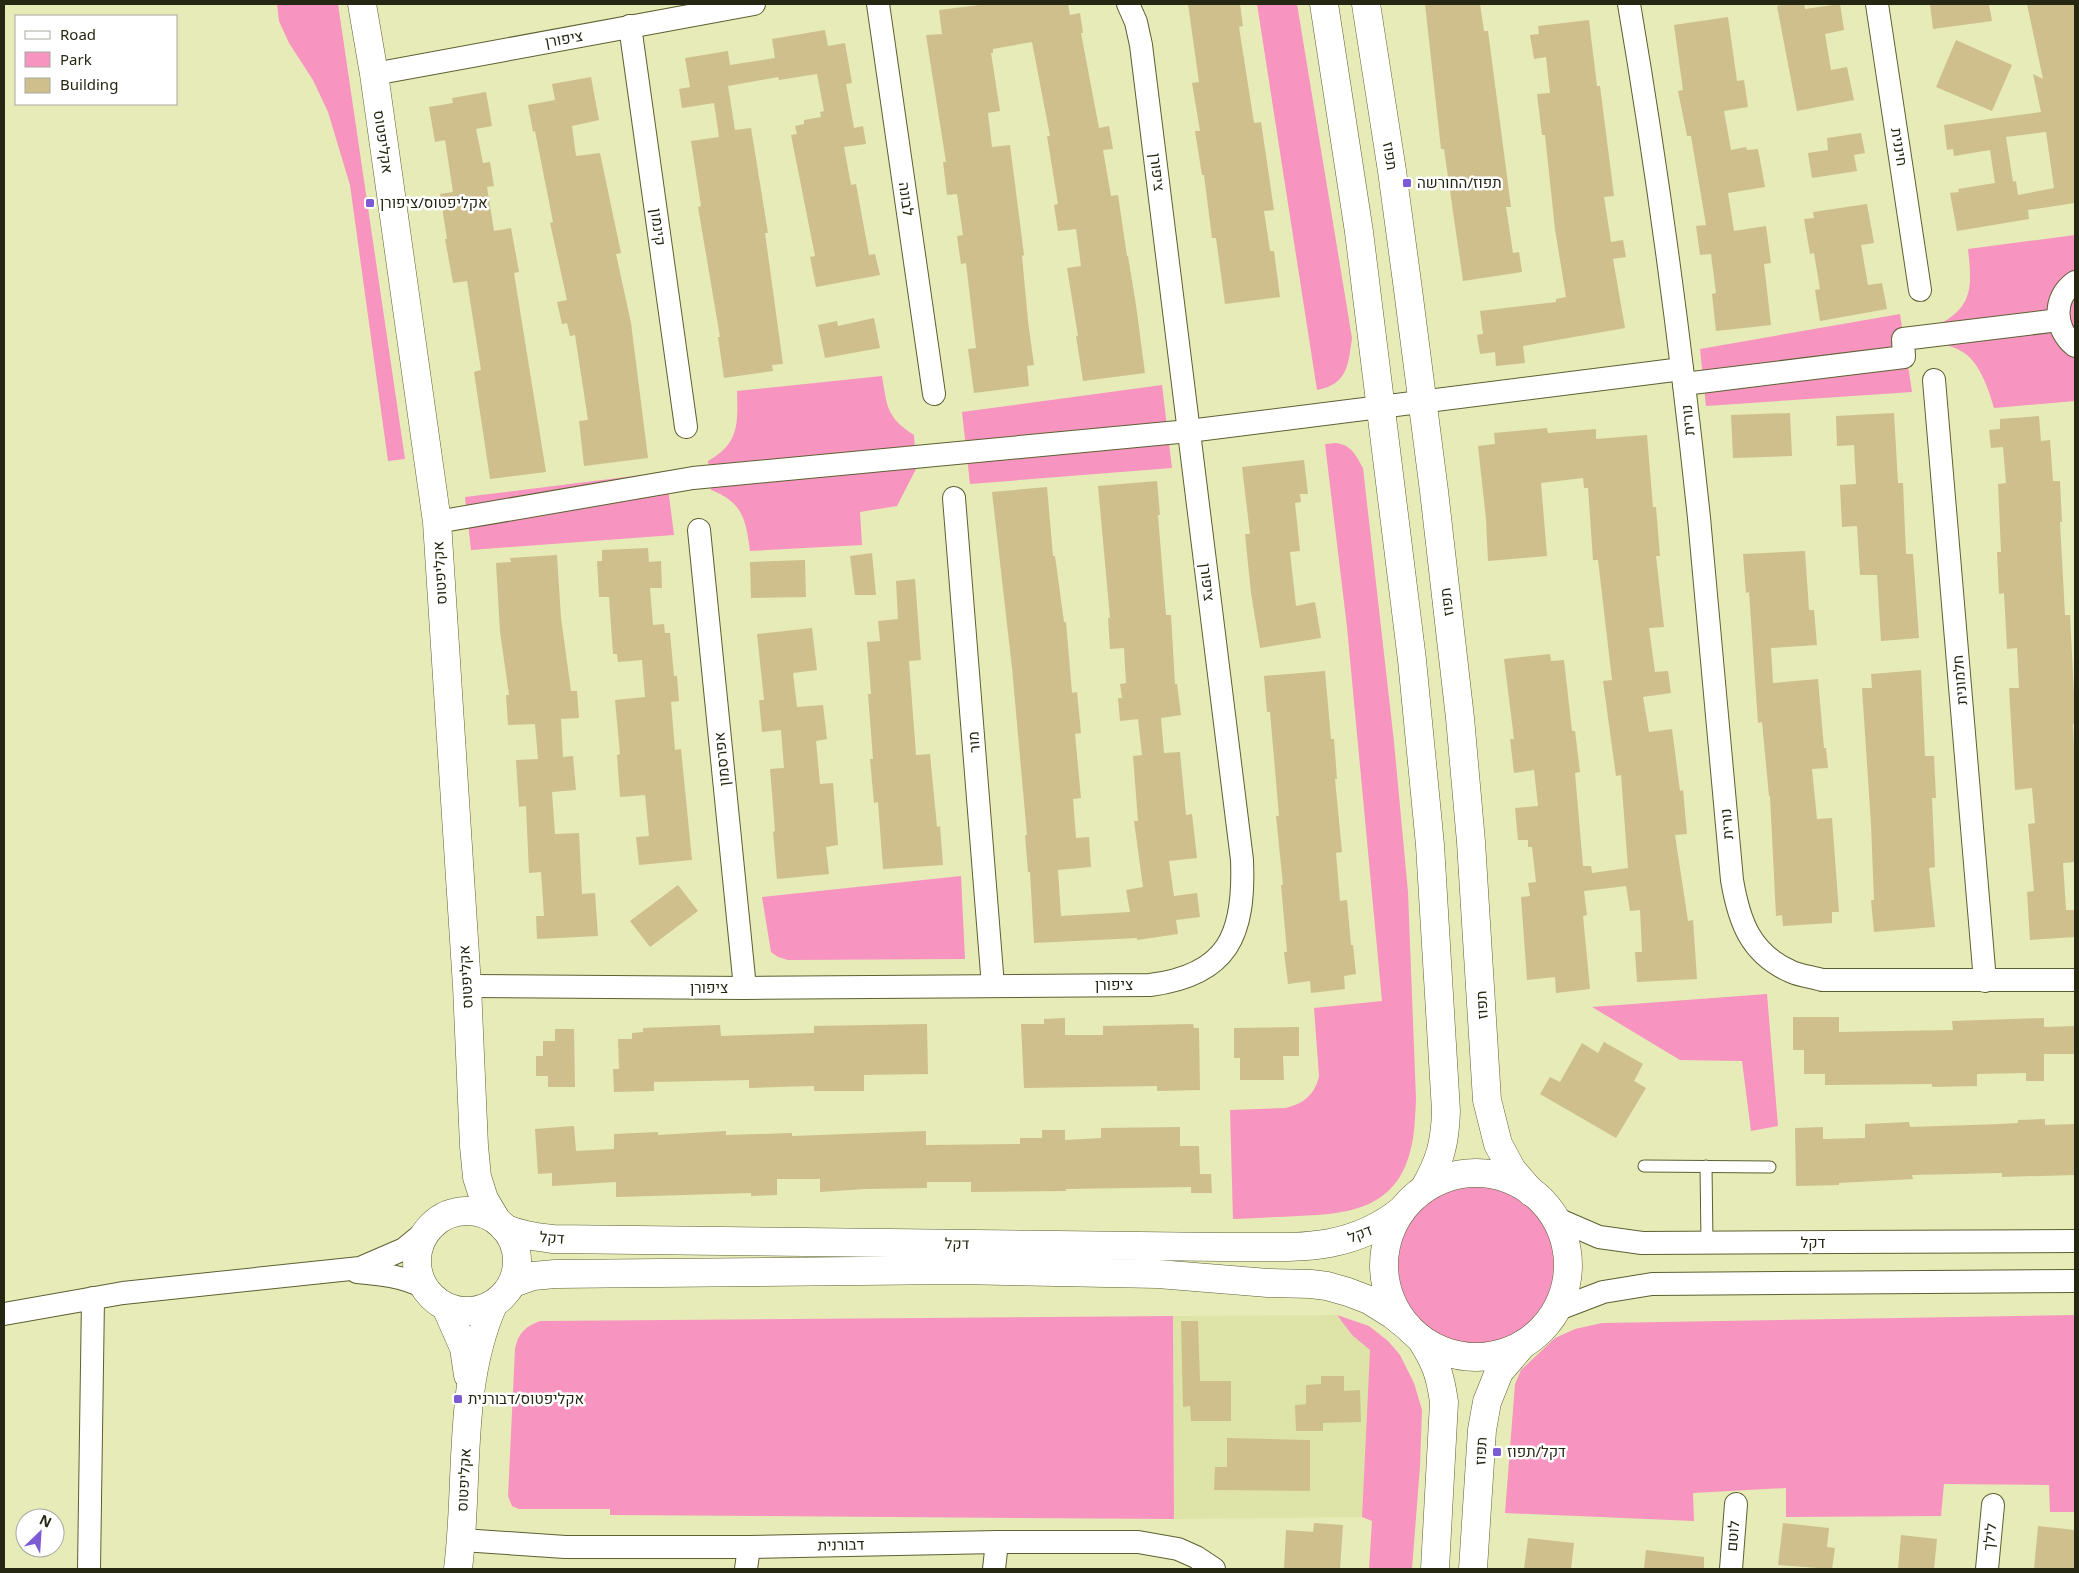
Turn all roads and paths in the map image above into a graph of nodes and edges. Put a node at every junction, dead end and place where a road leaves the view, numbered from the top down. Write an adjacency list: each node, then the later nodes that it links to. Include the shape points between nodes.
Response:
1 (362, 4): 10 (street, אקליפטוס)
2 (754, 4): 9 (street, ציפורן)
3 (878, 4): 17 (street, לבונה)
4 (1128, 4): 21 (street, ציפורן, via 1141,45)
5 (1324, 4): 19 (street, via 1352,177)
6 (1366, 4): 18 (street, תפוז)
7 (1629, 4): 15 (street, נורית, via 1658,186)
8 (1877, 4): 12 (street, חיננית)
9 (630, 26): 10 (street, ציפורן); 20 (street, קינמון)
10 (374, 74): 23 (street, אקליפטוס)
11 (2075, 282): 13 (street, via 2062,297)
12 (1920, 290)
13 (2059, 320): 14 (street, via 2064,334); 15 (street, via 1903,339 1904,357)
14 (2075, 346)
15 (1683, 376): 18 (street); 26 (street, נורית, via 1732,880 1743,925 1754,944 1770,960 1792,972 1822,980)
16 (1934, 380): 26 (street, חלמונית)
17 (934, 394)
18 (1423, 402): 19 (street); 35 (street, תפוז, via 1462,744 1487,1100 1498,1144 1512,1170)
19 (1382, 407): 21 (street); 34 (street, via 1425,784 1446,1111 1438,1165)
20 (686, 427)
21 (1189, 431): 23 (street, via 692,478); 28 (street, ציפורן, via 1242,860 1240,918 1232,940 1220,956 1188,977 1170,982)
22 (954, 498): 28 (street, מור)
23 (437, 522): 27 (street, אקליפטוס)
24 (698, 530): 29 (street, אפרסמון)
25 (2075, 980): 26 (street, נורית)
26 (1985, 981)
27 (467, 986): 29 (street, ציפורן); 30 (street, אקליפטוס)
28 (993, 986): 29 (street, ציפורן)
29 (745, 988)
30 (474, 1146): 37 (street, אקליפטוס, via 468,1171); 39 (street, אקליפטוס, via 477,1177 484,1199)
31 (1644, 1166): 32 (lane)
32 (1706, 1166): 33 (lane); 42 (lane)
33 (1770, 1167)
34 (1424, 1190): 35 (street, via 1444,1179 1479,1174 1506,1179); 36 (street)
35 (1531, 1192): 38 (street)
36 (1402, 1210): 39 (street, דקל, via 1375,1229 1350,1239 1323,1245 1291,1246 553,1239 532,1237); 52 (street, via 1387,1244 1385,1279 1397,1312)
37 (450, 1214): 39 (street, via 478,1213); 40 (street)
38 (1555, 1218): 42 (street, דקל, via 1584,1232 1614,1240); 50 (street, via 1567,1251 1568,1269)
39 (500, 1225): 45 (street, via 514,1244 516,1273)
40 (426, 1231): 43 (street, via 387,1258); 46 (street, via 417,1260)
41 (2075, 1241): 42 (street, דקל)
42 (1708, 1243)
43 (344, 1270): 46 (street, via 391,1275); 47 (street)
44 (2075, 1281): 50 (street, via 1652,1284 1603,1292)
45 (512, 1283): 48 (street); 52 (street, דקל, via 554,1274 958,1270 1158,1274 1328,1286 1369,1300)
46 (424, 1287): 49 (street)
47 (93, 1298): 51 (street); 60 (street)
48 (493, 1305): 49 (street, via 465,1312); 54 (street, אקליפטוס, via 477,1350)
49 (446, 1307): 54 (street, אקליפטוס, via 464,1348)
50 (1556, 1310): 53 (street, via 1538,1333)
51 (4, 1314)
52 (1414, 1333): 53 (street, via 1446,1351 1473,1357 1491,1356); 65 (street, via 1436,1362 1444,1402)
53 (1523, 1344): 66 (street, תפוז, via 1500,1372 1487,1402 1482,1430)
54 (471, 1391): 57 (street, אקליפטוס)
55 (1736, 1504): 67 (street, לוטם)
56 (1993, 1505): 68 (street, לילך)
57 (462, 1540): 59 (street, דבורנית, via 565,1547); 61 (street, אקליפטוס)
58 (997, 1542): 59 (street, דבורנית); 63 (street); 64 (street, דבורנית, via 1158,1544 1196,1557)
59 (749, 1547): 62 (street)
60 (89, 1569)
61 (458, 1569)
62 (746, 1569)
63 (994, 1569)
64 (1214, 1569)
65 (1435, 1569)
66 (1473, 1569)
67 (1730, 1569)
68 (1987, 1569)

